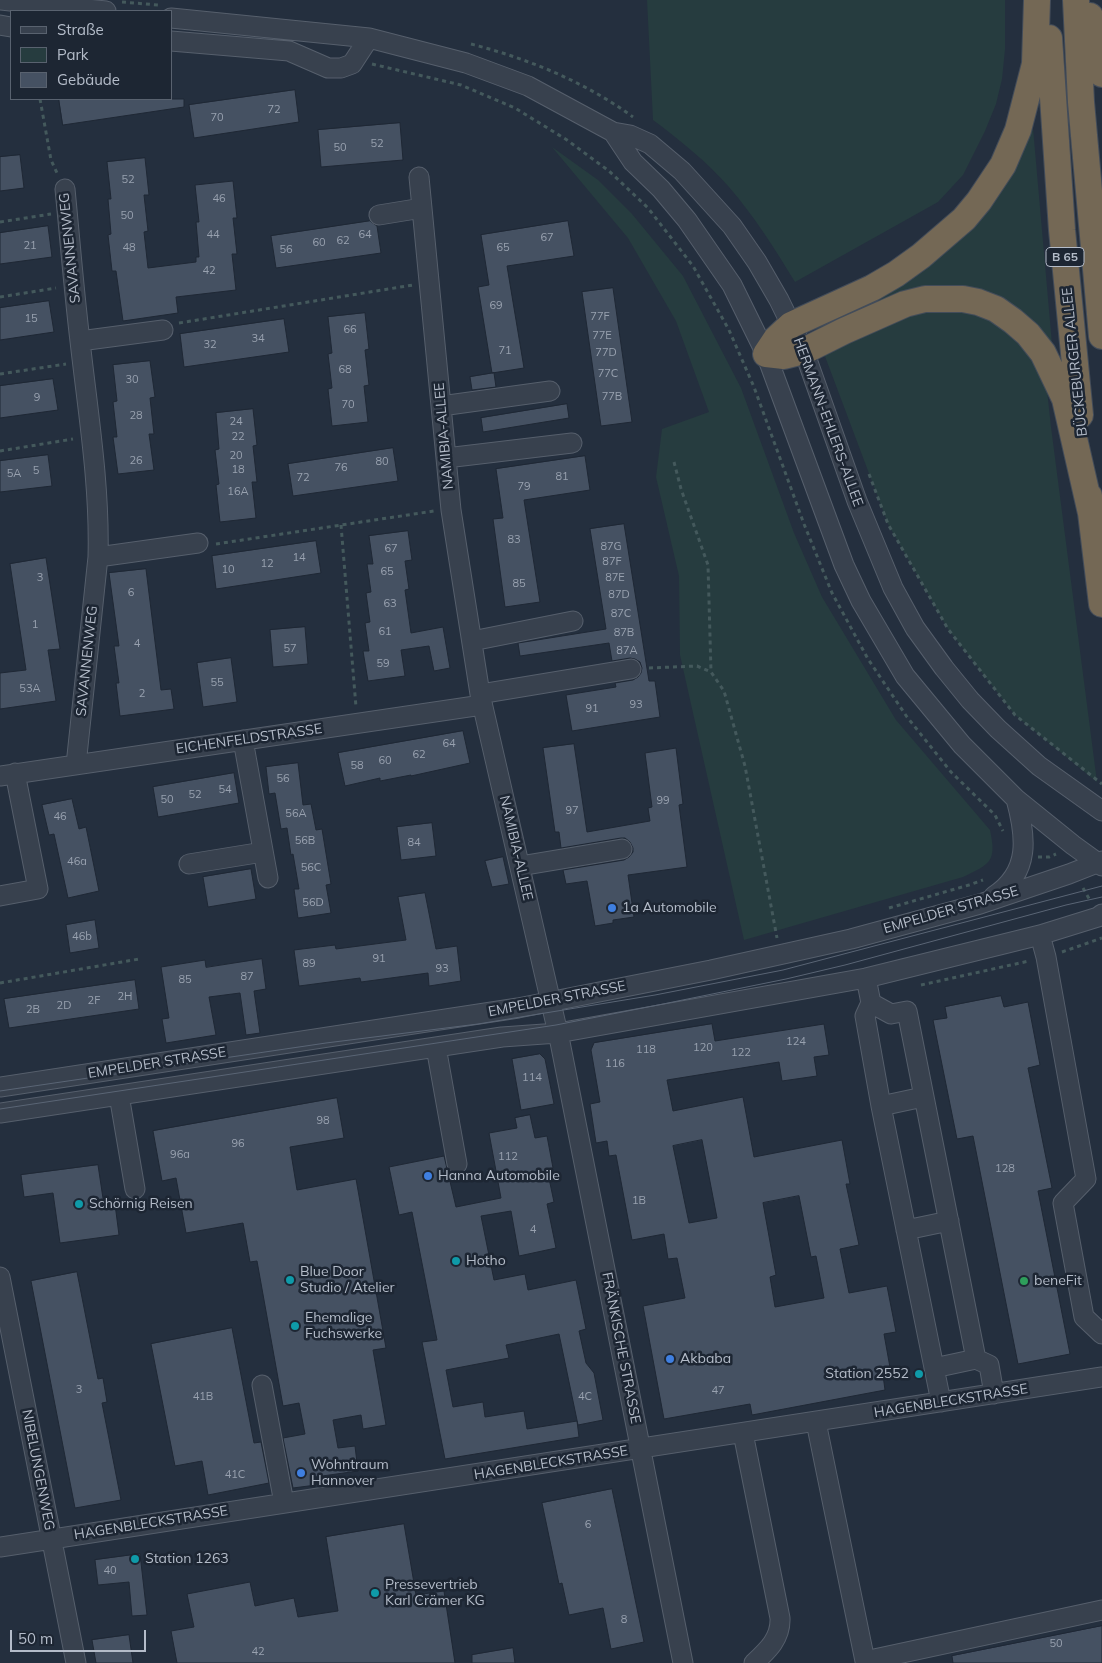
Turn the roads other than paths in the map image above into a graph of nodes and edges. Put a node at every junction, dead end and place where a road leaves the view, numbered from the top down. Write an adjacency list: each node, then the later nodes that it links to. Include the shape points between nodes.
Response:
1 (0, 0): 6 (street)
2 (1037, 0): 16 (highway, via 1035,64 1018,130 1003,164 979,201 942,240 896,274)
3 (1047, 0): 26 (highway, BÜCKEBURGER ALLEE / B 65, via 1062,230)
4 (1076, 0): 18 (highway, B 65)
5 (1087, 0): 10 (highway)
6 (110, 6)
7 (172, 13): 8 (street, HERMANN-EHLERS-ALLEE)
8 (369, 38): 9 (street, via 352,64 341,68 328,68 290,51); 11 (street, HERMANN-EHLERS-ALLEE, via 466,63 528,86)
9 (172, 41)
10 (1102, 74)
11 (613, 132): 16 (street, HERMANN-EHLERS-ALLEE, via 630,134 650,144 706,196 757,262); 21 (street, via 632,162 687,220 732,285)
12 (419, 177): 14 (street, NAMIBIA-ALLEE)
13 (65, 189): 19 (street, SAVANNENWEG)
14 (422, 208): 15 (street); 23 (street, NAMIBIA-ALLEE)
15 (378, 216)
16 (791, 325): 20 (street, HERMANN-EHLERS-ALLEE); 21 (highway)
17 (163, 330): 19 (street)
18 (1102, 336)
19 (80, 342): 28 (street, SAVANNENWEG, via 97,482)
20 (804, 351): 21 (highway, via 784,356); 26 (highway, via 924,299 962,299 996,309 1028,334 1043,353 1065,399); 38 (street, HERMANN-EHLERS-ALLEE, via 857,501 893,588 915,628 970,700 998,729 1039,766)
21 (766, 354): 37 (street, via 831,532 861,601 905,676 962,745)
22 (550, 391): 23 (street)
23 (441, 406): 25 (street, NAMIBIA-ALLEE)
24 (572, 443): 25 (street)
25 (446, 458): 31 (street, NAMIBIA-ALLEE, via 450,510)
26 (1091, 513): 29 (highway, BÜCKEBURGER ALLEE / B 65)
27 (198, 543): 28 (street)
28 (98, 558): 35 (street, SAVANNENWEG)
29 (1102, 604)
30 (573, 621): 31 (street)
31 (472, 641): 33 (street, NAMIBIA-ALLEE)
32 (631, 669): 33 (street)
33 (482, 699): 34 (street, EICHENFELDSTRASSE, via 357,723); 43 (street, NAMIBIA-ALLEE)
34 (243, 740): 35 (street, EICHENFELDSTRASSE); 40 (street)
35 (76, 765): 36 (street, EICHENFELDSTRASSE)
36 (7, 774): 45 (street, EICHENFELDSTRASSE, via 38,889)
37 (1016, 799): 41 (street); 46 (street, via 1023,825 1023,855 1014,878)
38 (1102, 811)
39 (622, 848): 43 (street)
40 (263, 852): 42 (street); 44 (street)
41 (1100, 863): 46 (street, EMPELDER STRASSE)
42 (189, 864)
43 (520, 866): 50 (street, NAMIBIA-ALLEE)
44 (268, 878)
45 (0, 896)
46 (980, 904): 50 (street, EMPELDER STRASSE, via 842,941)
47 (1100, 916): 48 (street, EMPELDER STRASSE)
48 (1040, 935): 49 (street, EMPELDER STRASSE); 64 (street, via 1086,1179 1062,1203 1084,1317)
49 (866, 978): 51 (street); 52 (street, EMPELDER STRASSE)
50 (551, 1002): 52 (street, NAMIBIA-ALLEE); 54 (street, EMPELDER STRASSE)
51 (871, 1003): 56 (street, via 891,1014 907,1011); 57 (street, via 865,1016)
52 (558, 1033): 53 (street, EMPELDER STRASSE); 73 (street, FRÄNKISCHE STRASSE)
53 (436, 1047): 55 (street, EMPELDER STRASSE); 59 (street)
54 (0, 1087)
55 (119, 1095): 58 (street, EMPELDER STRASSE); 60 (street)
56 (924, 1098): 57 (street); 61 (street)
57 (880, 1106): 62 (street)
58 (0, 1113)
59 (457, 1164)
60 (135, 1189)
61 (948, 1221): 62 (street); 65 (street)
62 (906, 1230): 66 (street)
63 (0, 1277): 75 (street, NIBELUNGENWEG)
64 (1102, 1334)
65 (976, 1359): 66 (street); 69 (street, via 989,1365)
66 (934, 1368): 70 (street)
67 (1102, 1377): 69 (street, HAGENBLECKSTRASSE)
68 (262, 1385): 74 (street)
69 (994, 1394): 70 (street, HAGENBLECKSTRASSE)
70 (941, 1402): 71 (street, HAGENBLECKSTRASSE)
71 (816, 1422): 72 (street, HAGENBLECKSTRASSE); 77 (street, via 865,1661)
72 (743, 1433): 73 (street, HAGENBLECKSTRASSE); 80 (street, via 780,1618 779,1634)
73 (641, 1449): 74 (street, HAGENBLECKSTRASSE); 79 (street, FRÄNKISCHE STRASSE)
74 (284, 1503): 75 (street, HAGENBLECKSTRASSE)
75 (51, 1538): 76 (street, HAGENBLECKSTRASSE); 78 (street, NIBELUNGENWEG)
76 (0, 1547)
77 (1102, 1610)
78 (76, 1663)
79 (683, 1663)
80 (754, 1663)

